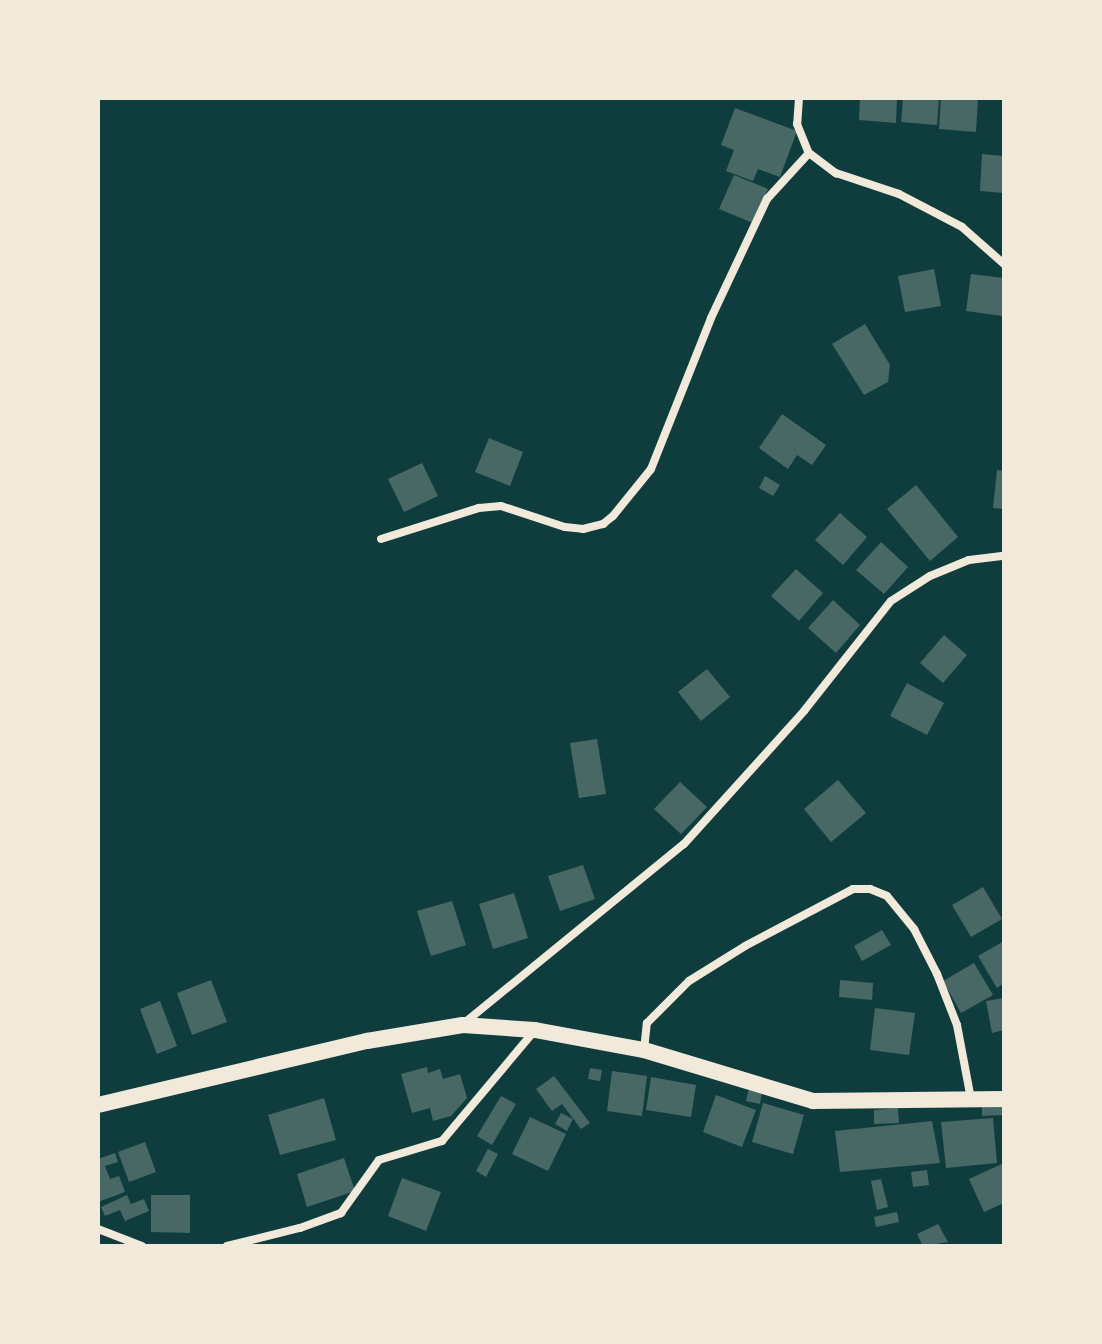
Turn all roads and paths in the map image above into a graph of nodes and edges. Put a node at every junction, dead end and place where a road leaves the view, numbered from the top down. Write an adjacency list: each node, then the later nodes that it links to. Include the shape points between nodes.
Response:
1 (799, 98): 2 (street, via 797,124)
2 (809, 153): 3 (street, via 836,173 899,194 962,227); 4 (street, via 767,199 711,318 651,469 613,516 583,529 490,507)
3 (1004, 264)
4 (381, 539)
5 (1004, 556): 6 (street, via 969,560 891,601 804,711 684,844)
6 (463, 1025): 7 (main road); 11 (main road, via 367,1041)
7 (535, 1030): 8 (main road); 14 (street, via 442,1141 379,1160 341,1213)
8 (644, 1050): 9 (main road, via 813,1101); 9 (street, via 647,1023 689,981 853,889 870,889 887,896 914,929 937,974 957,1025)
9 (971, 1099): 10 (main road)
10 (1004, 1099)
11 (98, 1105)
12 (98, 1229): 13 (street)
13 (142, 1246)
14 (227, 1246)

